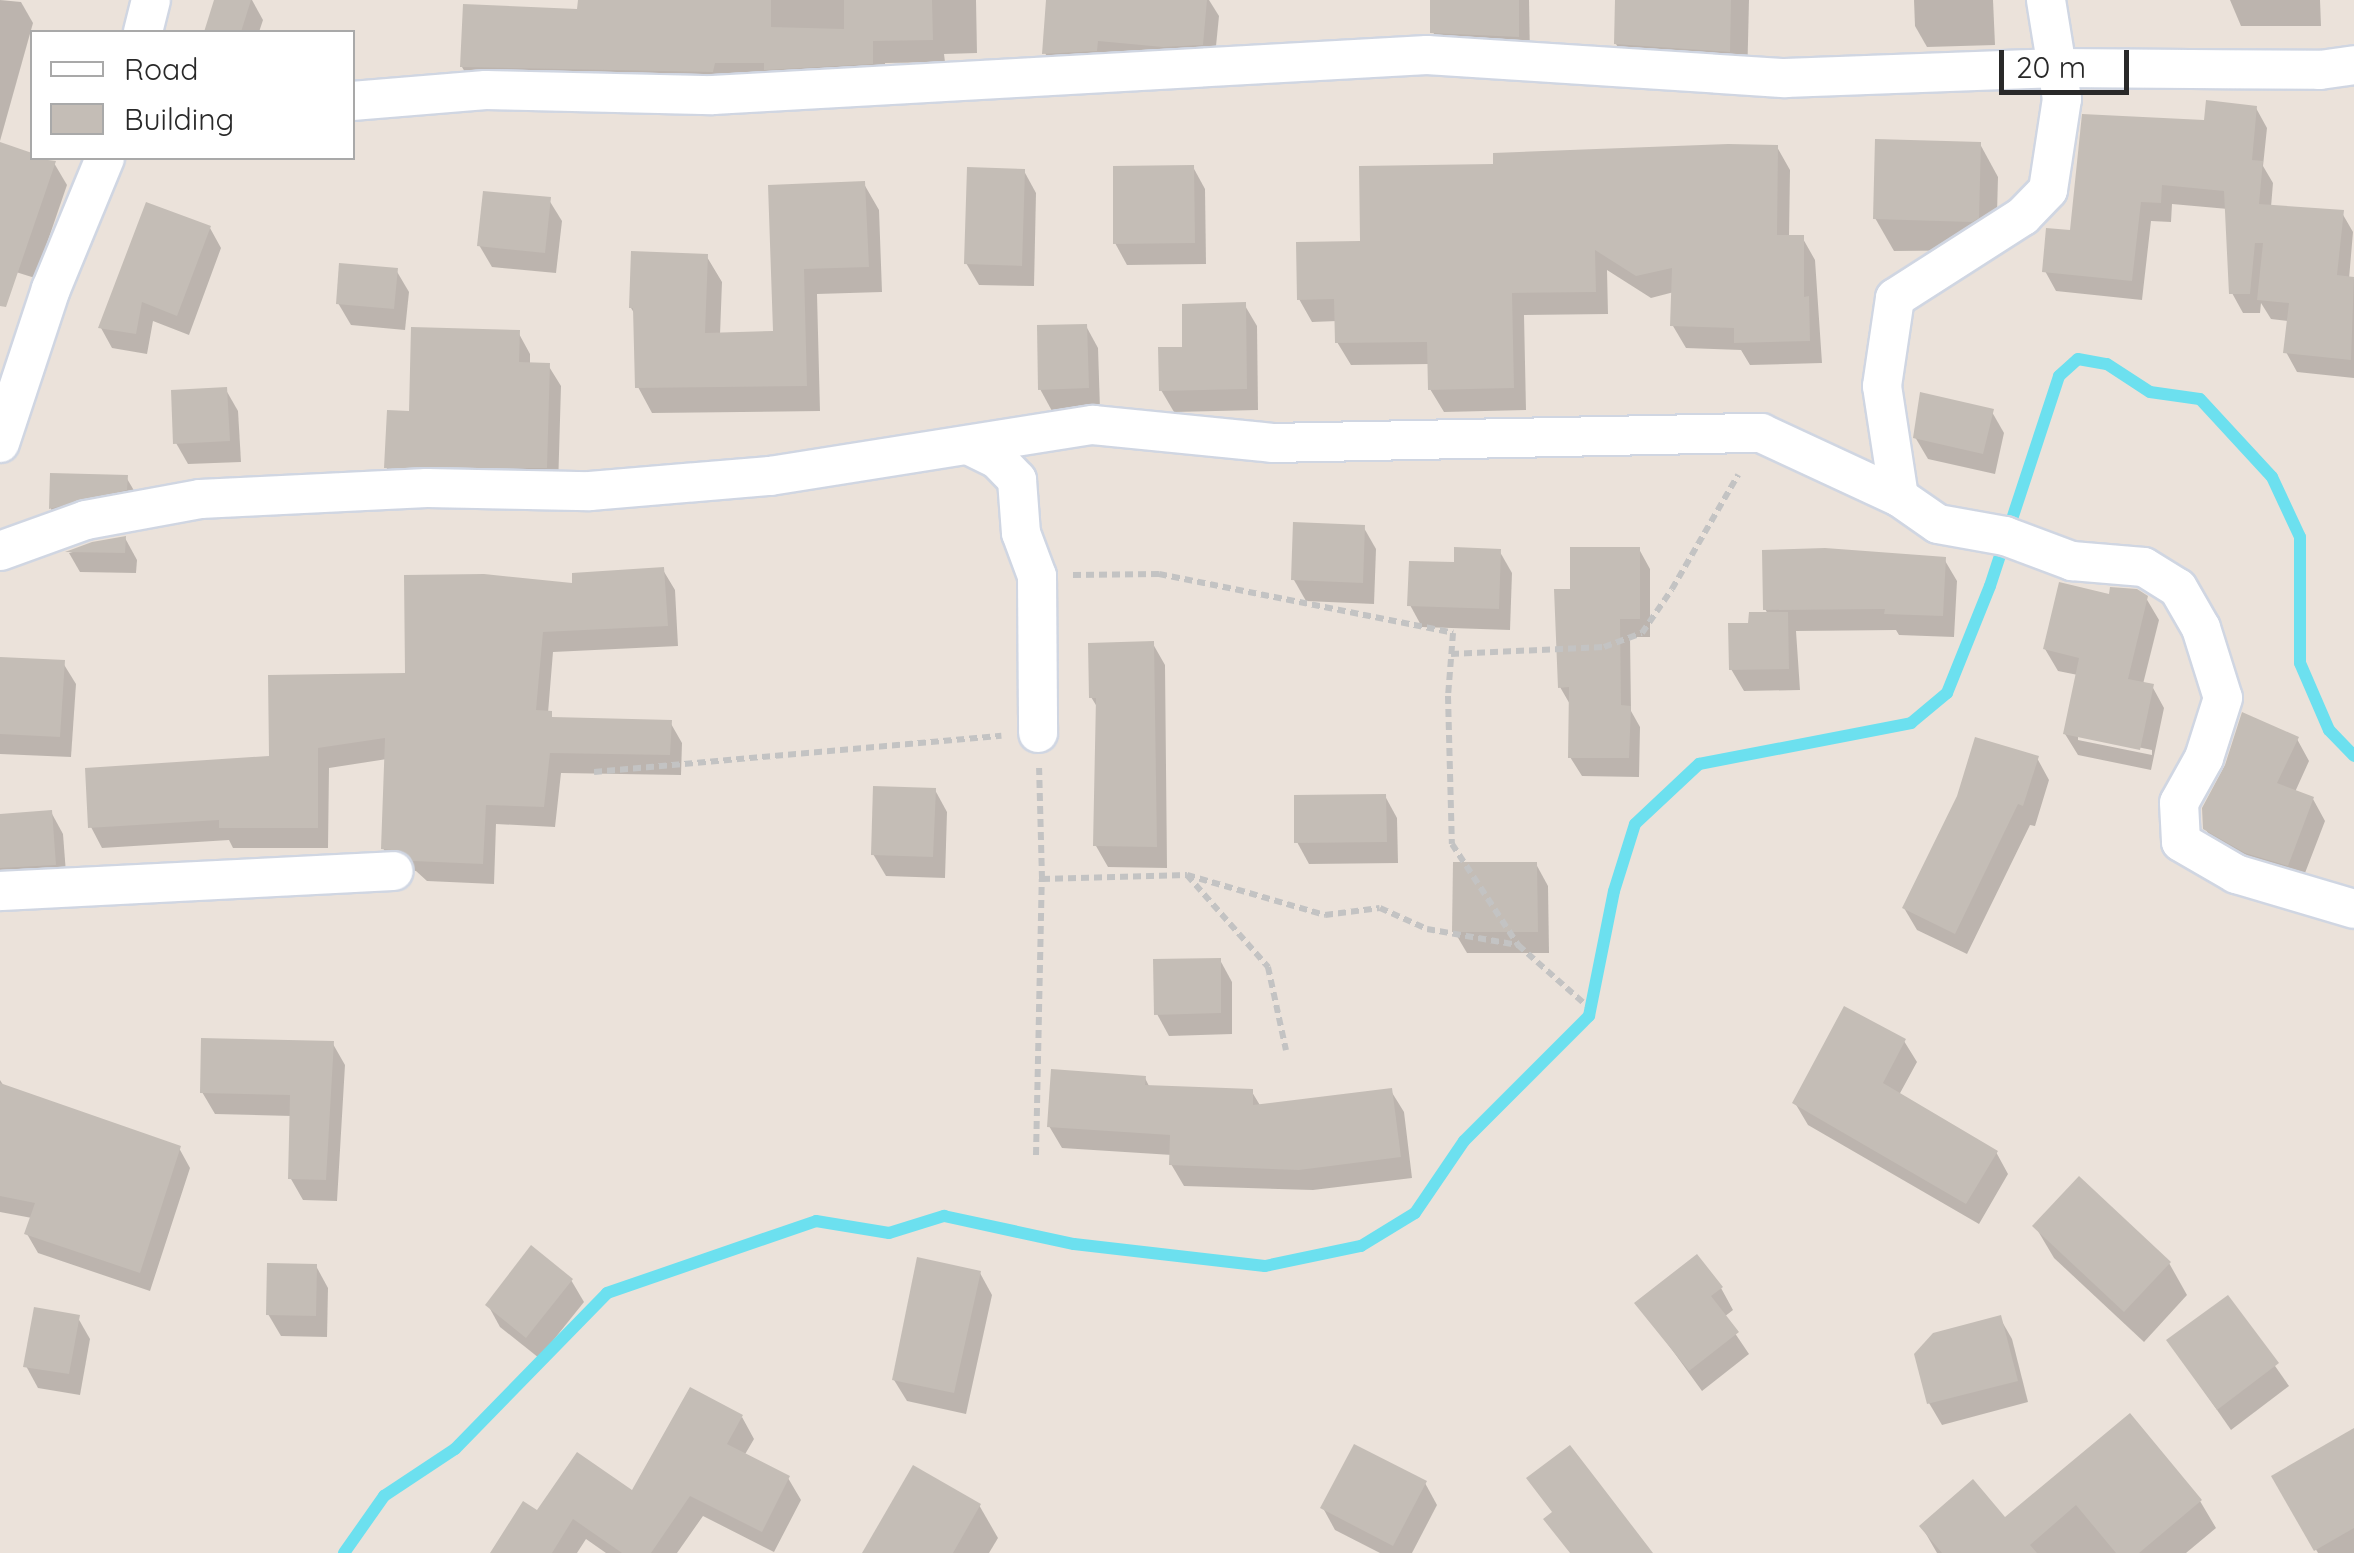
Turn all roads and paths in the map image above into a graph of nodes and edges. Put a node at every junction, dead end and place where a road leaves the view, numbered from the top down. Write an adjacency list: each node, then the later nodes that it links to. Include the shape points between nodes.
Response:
1 (151, 0): 3 (street)
2 (2046, 0): 5 (street)
3 (144, 30)
4 (2354, 65): 5 (street)
5 (2058, 68): 6 (street, via 1785,78 1426,55 713,95 486,90); 11 (street, via 2062,99 2048,190 2023,216 1895,298 1882,386)
6 (355, 101)
7 (103, 160): 9 (street)
8 (1761, 433): 10 (street, via 1272,442 1093,425); 11 (street); 14 (path, via 1642,633 1604,647)
9 (0, 444)
10 (970, 446): 12 (street, via 770,476 590,491 428,488 200,499 86,520); 13 (street, via 1017,480 1021,533)
11 (1899, 497): 21 (street, via 1938,524 2012,539 2072,561 2144,567 2178,588 2202,628 2223,698 2204,758 2179,803 2181,842 2236,874)
12 (0, 550)
13 (1037, 576): 14 (path, via 1159,574 1453,633); 15 (street)
14 (1451, 654): 22 (path, via 1452,844)
15 (1038, 733): 16 (path); 19 (path)
16 (594, 772)
17 (393, 871): 20 (street)
18 (1186, 874): 19 (path); 22 (path, via 1325,915 1380,908 1426,930); 24 (path, via 1268,967)
19 (1042, 879): 25 (path)
20 (0, 891)
21 (2354, 909)
22 (1518, 945): 23 (path)
23 (1586, 1005)
24 (1286, 1050)
25 (1036, 1155)

